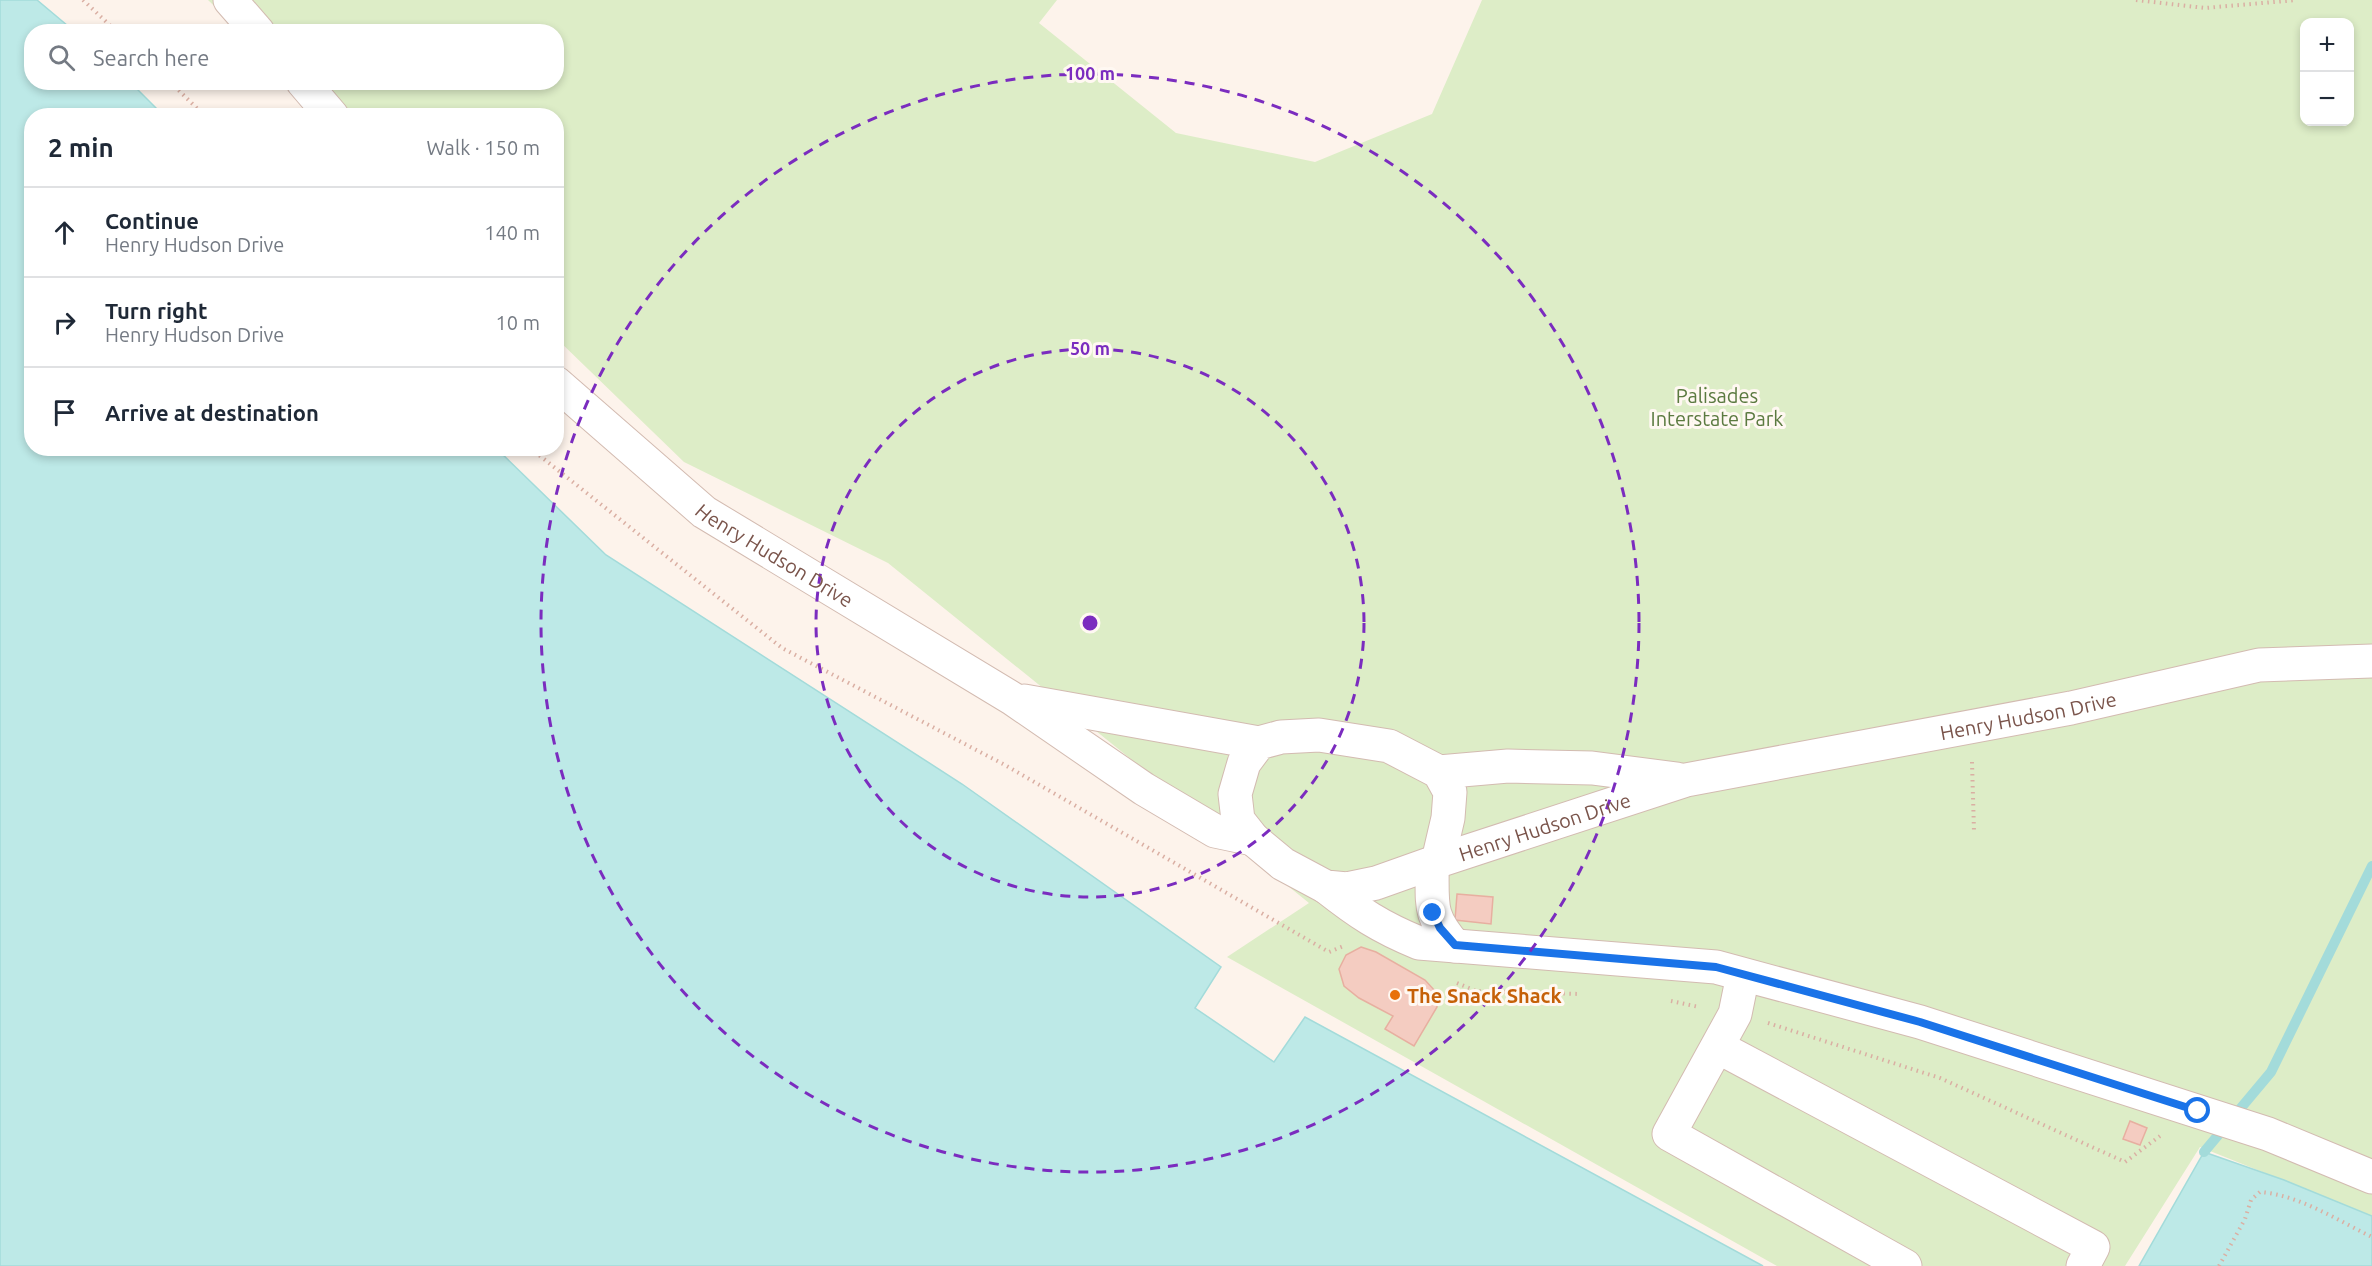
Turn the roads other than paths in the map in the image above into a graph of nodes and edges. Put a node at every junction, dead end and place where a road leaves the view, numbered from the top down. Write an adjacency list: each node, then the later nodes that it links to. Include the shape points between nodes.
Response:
1 (230, 0): 2 (street)
2 (251, 24)
3 (310, 90): 4 (street)
4 (325, 108)
5 (564, 390): 7 (street, Henry Hudson Drive, via 704,512)
6 (2372, 661): 10 (street, Henry Hudson Drive, via 2259,665 2071,708)
7 (1013, 699): 8 (street, Henry Hudson Drive); 11 (street, Henry Hudson Drive, via 1144,789 1215,831)
8 (1259, 743): 9 (street, Henry Hudson Drive, via 1281,737 1319,735 1389,746); 11 (street, Henry Hudson Drive, via 1244,764 1235,794 1238,820)
9 (1439, 772): 10 (street, Henry Hudson Drive, via 1508,766 1592,768); 12 (street, Henry Hudson Drive, via 1450,792 1448,818)
10 (1686, 780): 12 (street, Henry Hudson Drive)
11 (1253, 839): 13 (street, Henry Hudson Drive, via 1283,864)
12 (1435, 862): 13 (street, Henry Hudson Drive, via 1376,884 1347,889); 14 (street, Henry Hudson Drive, via 1433,913)
13 (1326, 887): 14 (street, Henry Hudson Drive, via 1385,930 1419,943)
14 (1455, 945): 15 (street, Henry Hudson Drive, via 1716,967)
15 (1743, 975): 16 (street, via 1735,1014); 17 (street, Henry Hudson Drive, via 1920,1022 2198,1111 2268,1134)
16 (1718, 1047): 18 (street, via 1669,1134); 19 (street, via 2093,1247)
17 (2372, 1177)
18 (1905, 1266)
19 (2083, 1266)

